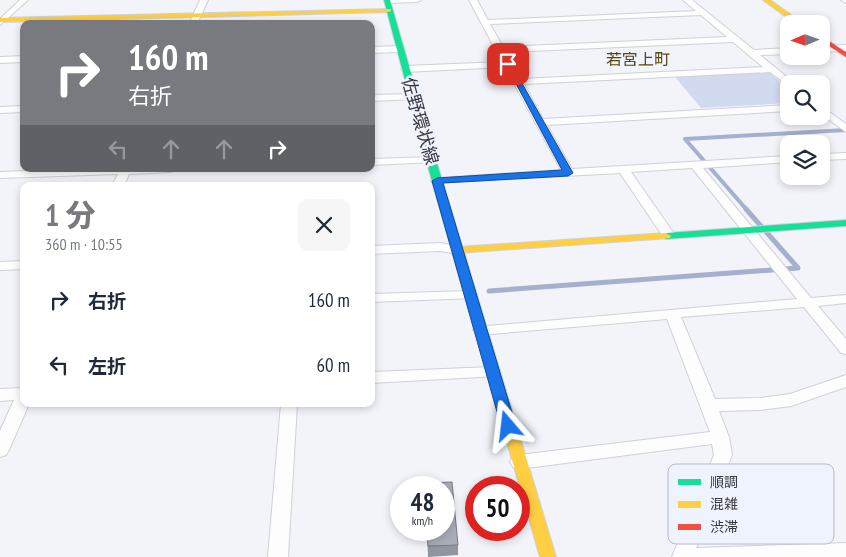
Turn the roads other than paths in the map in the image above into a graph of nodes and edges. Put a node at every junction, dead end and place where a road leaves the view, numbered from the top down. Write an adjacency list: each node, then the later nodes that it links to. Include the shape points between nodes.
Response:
1 (24, 0): 12 (street)
2 (204, 0): 10 (street)
3 (417, 0): 7 (street)
4 (473, 0): 14 (street)
5 (687, 0): 8 (street)
6 (766, 0): 9 (street)
7 (388, 4): 10 (street); 17 (street, 佐野環状線)
8 (704, 13): 14 (street); 15 (street)
9 (787, 15)
10 (195, 19): 11 (street)
11 (98, 20)
12 (1, 21): 13 (street)
13 (20, 21)
14 (485, 22): 19 (street)
15 (735, 39): 19 (street); 23 (street)
16 (830, 43): 22 (street)
17 (400, 49): 18 (street); 27 (street, 佐野環状線)
18 (375, 50)
19 (500, 50): 26 (street)
20 (830, 50): 22 (street)
21 (780, 51): 23 (street)
22 (843, 51)
23 (752, 53): 28 (street)
24 (20, 59): 25 (street)
25 (0, 60)
26 (508, 64): 27 (street); 30 (street)
27 (405, 69): 31 (street, 佐野環状線)
28 (773, 69): 29 (street); 30 (street)
29 (780, 75)
30 (518, 82): 37 (street)
31 (414, 97): 32 (street); 41 (street, 佐野環状線)
32 (375, 98)
33 (780, 109): 37 (street)
34 (0, 110): 35 (street)
35 (20, 110)
36 (830, 116): 38 (street)
37 (540, 122): 47 (street)
38 (846, 129)
39 (846, 156): 40 (street)
40 (830, 157)
41 (431, 160): 43 (street); 49 (street, 佐野環状線)
42 (780, 160): 44 (street)
43 (375, 162)
44 (695, 165): 45 (street); 51 (street)
45 (623, 169): 47 (street); 52 (street)
46 (76, 172): 48 (street)
47 (568, 173): 49 (street)
48 (0, 175)
49 (437, 181): 54 (street, 佐野環状線)
50 (846, 223): 51 (street)
51 (750, 230): 52 (street); 60 (street)
52 (669, 235): 54 (street)
53 (375, 250): 54 (street, via 440,247)
54 (458, 250): 57 (street, 佐野環状線)
55 (20, 264): 56 (street)
56 (0, 266)
57 (470, 295): 58 (street); 62 (street, 佐野環状線)
58 (375, 298)
59 (846, 299): 60 (street)
60 (809, 302): 61 (street); 63 (street)
61 (673, 315): 62 (street); 70 (street)
62 (480, 330): 64 (street, 佐野環状線)
63 (846, 349)
64 (492, 372): 65 (street); 74 (street, 佐野環状線)
65 (375, 378)
66 (846, 381): 70 (street, via 791,400)
67 (0, 395): 68 (street)
68 (20, 395)
69 (20, 404): 73 (street)
70 (709, 405): 72 (street)
71 (289, 407): 78 (street)
72 (720, 437): 74 (street); 75 (street, via 723,455)
73 (0, 450)
74 (520, 462): 79 (street, 佐野環状線)
75 (719, 464)
76 (687, 544): 80 (street)
77 (846, 552): 81 (street)
78 (278, 557)
79 (548, 557)
80 (682, 557)
81 (692, 557)

